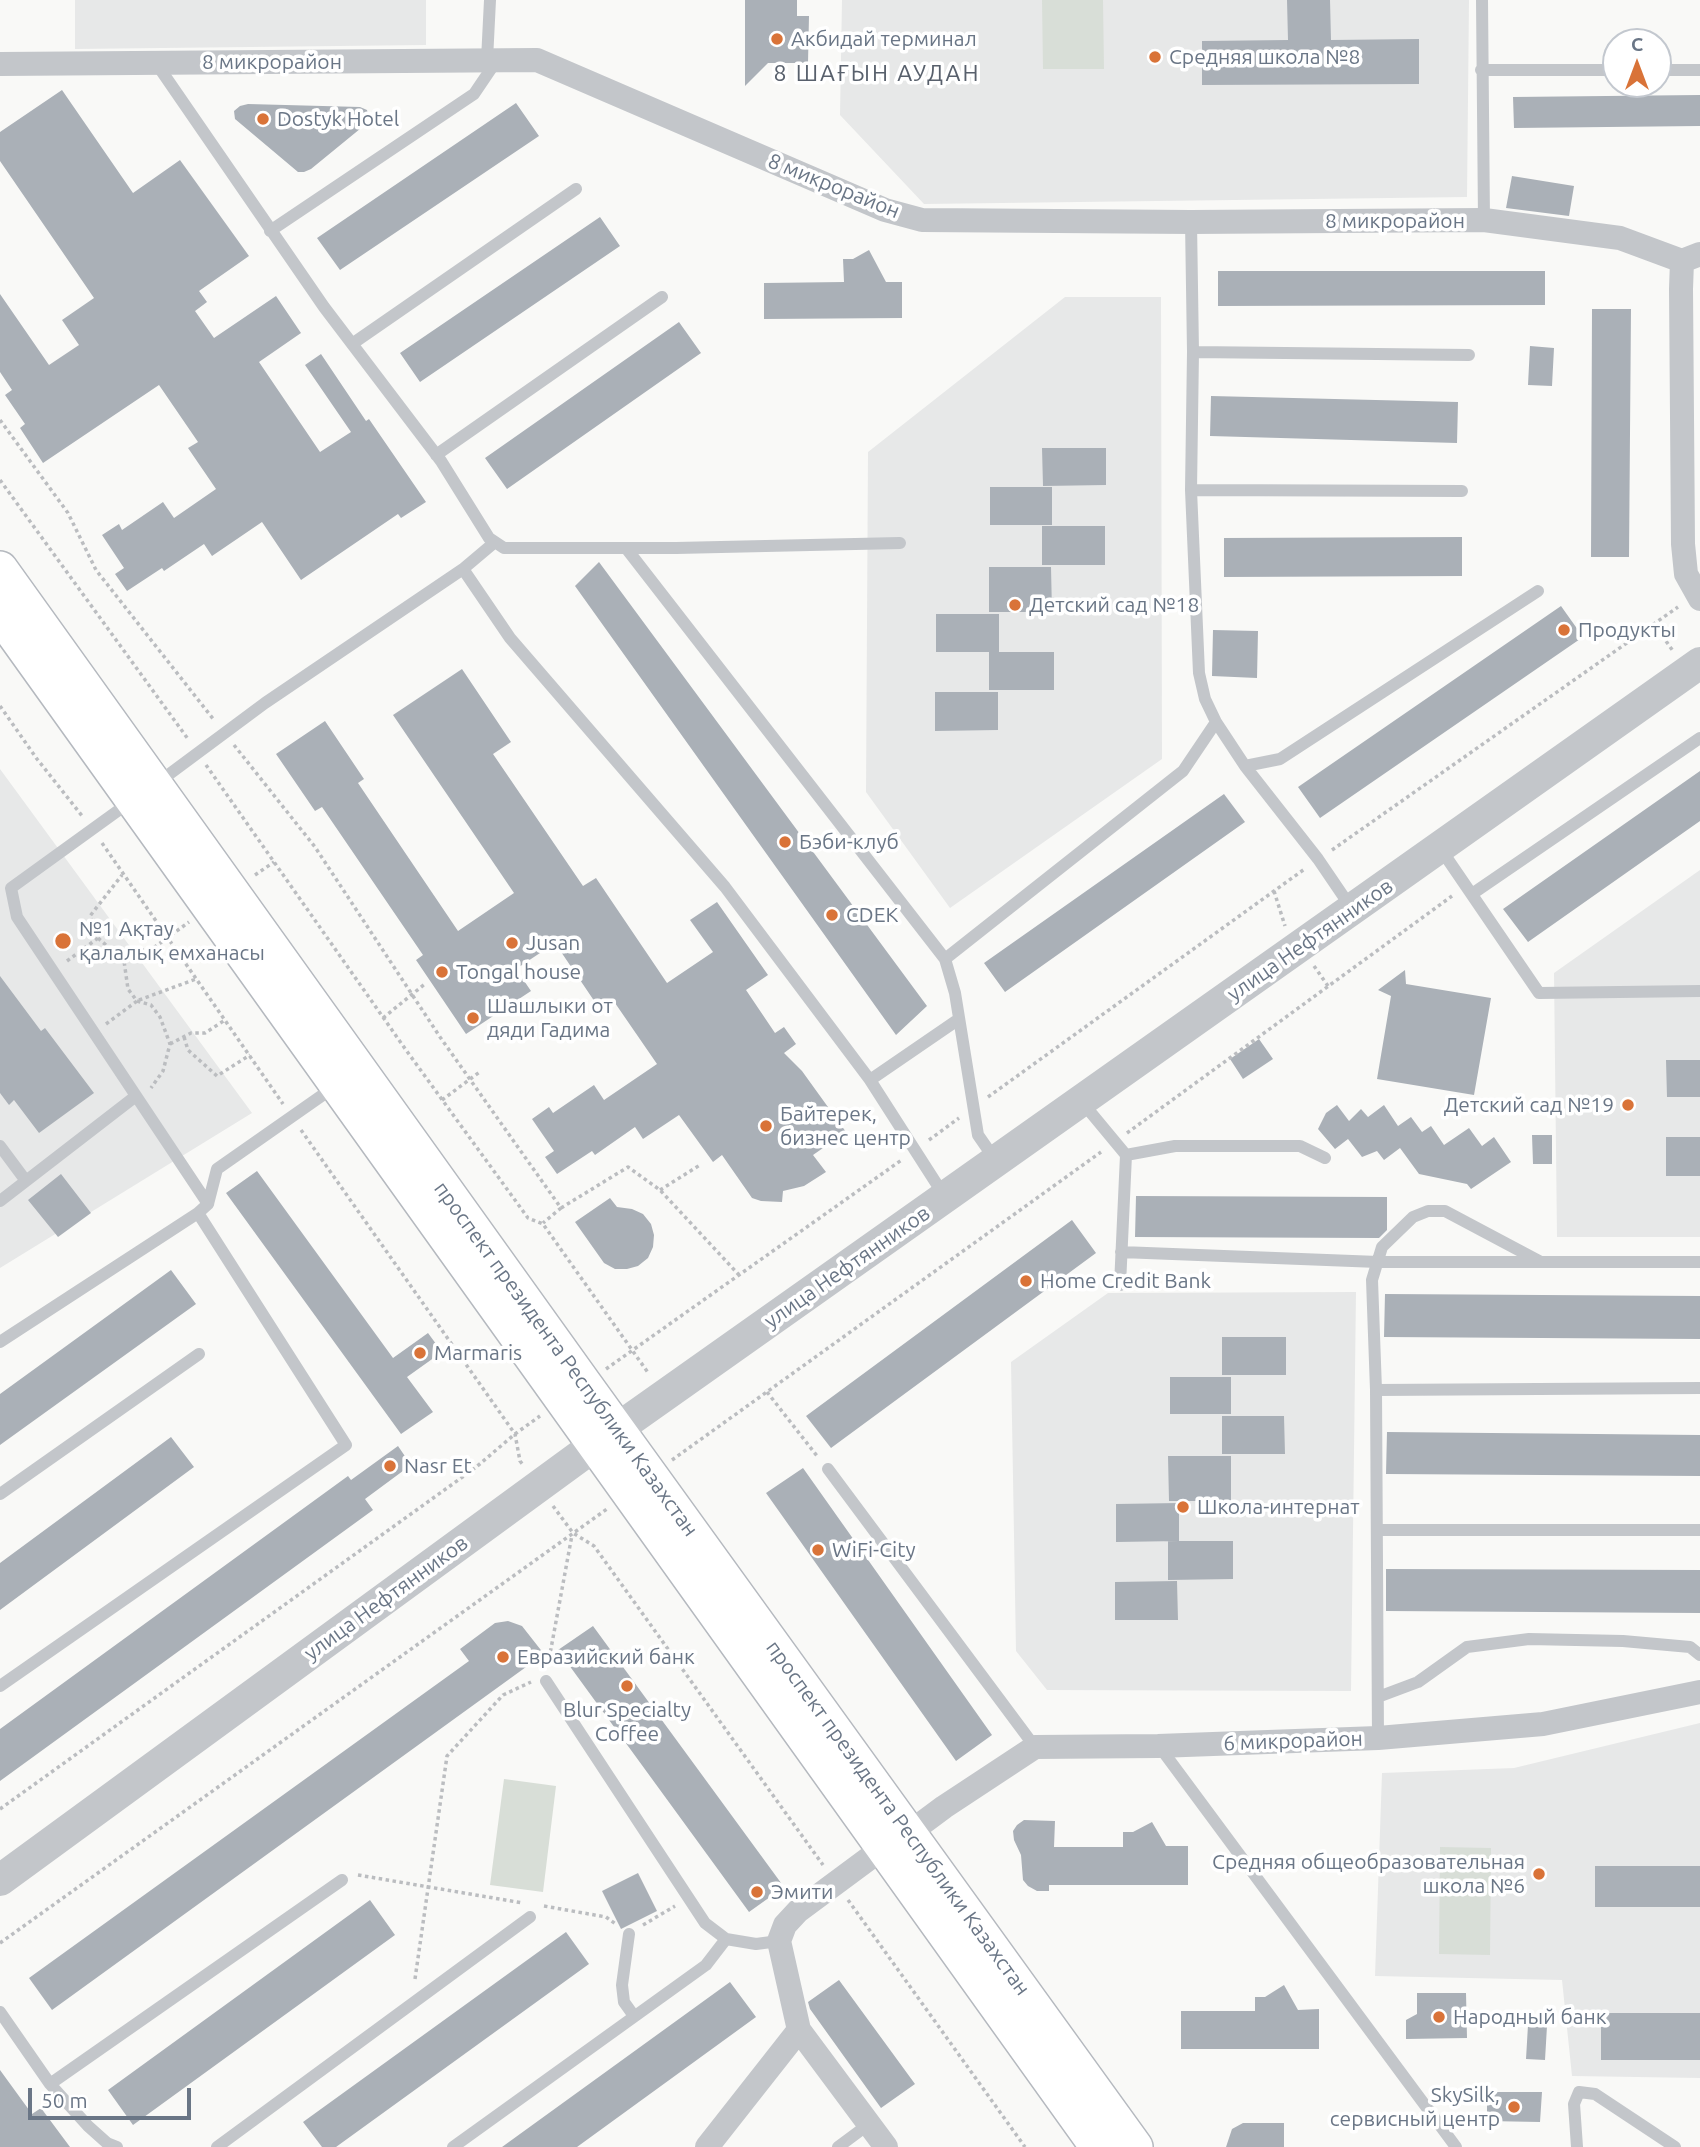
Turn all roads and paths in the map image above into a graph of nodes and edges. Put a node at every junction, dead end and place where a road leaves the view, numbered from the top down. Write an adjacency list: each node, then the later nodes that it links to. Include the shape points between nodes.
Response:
1 (490, 0): 3 (lane)
2 (1482, 0): 6 (lane)
3 (492, 60): 4 (street, 8 микрорайон); 12 (street, 8 микрорайон, via 537,60 885,210 922,220); 13 (lane, via 474,94)
4 (155, 63): 5 (street, 8 микрорайон); 13 (lane)
5 (0, 64)
6 (1481, 70): 7 (lane); 11 (lane)
7 (1602, 70)
8 (1672, 70): 9 (lane)
9 (1700, 70)
10 (576, 189): 16 (lane)
11 (1484, 220): 12 (street, 8 микрорайон); 14 (street, 8 микрорайон, via 1620,239)
12 (1191, 222): 17 (lane)
13 (271, 231): 16 (lane)
14 (1691, 258): 30 (street, via 1683,544 1686,574)
15 (663, 297): 20 (lane)
16 (352, 344): 20 (lane)
17 (1193, 352): 18 (lane); 22 (lane)
18 (1469, 355)
19 (0, 420): 35 (path, via 68,513 96,570)
20 (436, 455): 24 (lane)
21 (0, 480): 37 (path)
22 (1191, 490): 23 (lane); 34 (lane, via 1199,673)
23 (1462, 491)
24 (495, 542): 26 (lane, via 504,548); 28 (lane)
25 (900, 543): 26 (lane)
26 (626, 548): 49 (lane)
27 (0, 569): 39 (main road, проспект президента Республики Казахстан)
28 (463, 569): 35 (lane); 66 (lane, via 510,638 724,887)
29 (1538, 592): 38 (lane, via 1280,759)
30 (1698, 596): 42 (path)
31 (0, 614): 39 (main road, проспект президента Республики Казахстан)
32 (1700, 663): 41 (street, улица Нефтянников)
33 (0, 706): 40 (path)
34 (1216, 722): 38 (lane); 49 (lane, via 1183,771)
35 (225, 734): 37 (lane); 55 (path, via 315,847)
36 (1700, 738): 44 (lane)
37 (198, 753): 39 (lane); 57 (path)
38 (1245, 766): 42 (lane)
39 (144, 793): 40 (lane); 45 (main road, проспект президента Республики Казахстан); 100 (main road, проспект президента Республики Казахстан)
40 (93, 829): 43 (path); 51 (lane, via 11,888 17,917)
41 (1440, 848): 44 (lane); 46 (street, улица Нефтянников)
42 (1318, 859): 46 (lane); 71 (path)
43 (122, 875): 47 (path, via 90,916); 48 (path)
44 (1470, 889): 54 (lane, via 1539,993); 73 (path)
45 (209, 906): 48 (path); 67 (main road, проспект президента Республики Казахстан)
46 (1353, 909): 70 (street, улица Нефтянников)
47 (98, 938): 50 (path); 51 (path)
48 (167, 939): 50 (path, via 152,949 132,951); 52 (path)
49 (945, 959): 58 (lane)
50 (124, 961): 56 (path, via 128,989)
51 (53, 971): 60 (lane)
52 (196, 979): 56 (path); 59 (path)
53 (426, 983): 55 (path)
54 (1700, 991)
55 (412, 994): 57 (path); 65 (path)
56 (137, 1001): 60 (path); 62 (path, via 151,1006 160,1017)
57 (383, 1018): 69 (path)
58 (959, 1018): 66 (lane); 71 (lane)
59 (225, 1020): 61 (path, via 205,1033); 63 (path)
60 (94, 1032): 68 (lane)
61 (184, 1037): 62 (path); 63 (path, via 188,1050 217,1076)
62 (170, 1044): 68 (path, via 163,1070)
63 (250, 1055): 72 (path)
64 (481, 1071): 65 (path)
65 (470, 1079): 69 (path); 85 (path)
66 (870, 1080): 75 (lane)
67 (337, 1085): 72 (lane); 100 (main road, проспект президента Республики Казахстан)
68 (139, 1099): 80 (lane); 84 (lane)
69 (442, 1100): 87 (path, via 528,1218)
70 (1081, 1101): 73 (lane); 78 (street, улица Нефтянников)
71 (974, 1108): 75 (path); 78 (lane, via 978,1135)
72 (292, 1117): 84 (lane, via 217,1169); 102 (path)
73 (1114, 1142): 76 (lane); 99 (path)
74 (0, 1146): 80 (lane)
75 (915, 1150): 82 (lane); 92 (path)
76 (1126, 1155): 77 (lane, via 1175,1146 1300,1146); 88 (lane)
77 (1325, 1158)
78 (996, 1161): 82 (street, улица Нефтянников)
79 (700, 1165): 81 (path)
80 (26, 1181): 83 (lane)
81 (660, 1190): 85 (path, via 628,1167); 92 (path)
82 (945, 1197): 101 (street, улица Нефтянников)
83 (0, 1201)
84 (208, 1204): 86 (lane)
85 (561, 1208): 87 (path)
86 (198, 1213): 94 (lane); 114 (lane, via 346,1445)
87 (543, 1224): 95 (path)
88 (1121, 1252): 89 (lane); 93 (lane)
89 (1378, 1262): 90 (lane); 90 (lane, via 1382,1247 1413,1217 1428,1211 1445,1211); 98 (lane, via 1372,1280)
90 (1541, 1262): 91 (lane)
91 (1700, 1262)
92 (739, 1275): 95 (path)
93 (1120, 1285)
94 (0, 1342)
95 (632, 1351): 100 (path); 101 (path)
96 (199, 1354): 107 (lane)
97 (1700, 1388): 98 (lane)
98 (1376, 1390): 108 (lane)
99 (767, 1391): 104 (path); 105 (path)
100 (573, 1392): 102 (path); 103 (main road, проспект президента Республики Казахстан)
101 (664, 1395): 103 (street, улица Нефтянников)
102 (515, 1434): 106 (path, via 520,1461); 120 (path, via 475,1468)
103 (606, 1437): 105 (main road, проспект президента Республики Казахстан); 106 (street, улица Нефтянников)
104 (828, 1469): 119 (lane)
105 (640, 1484): 110 (path); 121 (main road, проспект президента Республики Казахстан)
106 (539, 1486): 110 (path); 122 (street, улица Нефтянников)
107 (0, 1494)
108 (1377, 1530): 109 (lane); 116 (lane)
109 (1700, 1530)
110 (573, 1533): 112 (path); 124 (path, via 594,1546); 129 (path)
111 (1700, 1655): 116 (lane, via 1690,1647 1623,1641 1529,1639 1466,1647 1418,1682)
112 (546, 1665)
113 (539, 1681): 127 (lane, via 705,1923); 130 (path, via 503,1695 447,1756)
114 (0, 1686)
115 (1700, 1692): 117 (street, 6 микрорайон, via 1543,1724)
116 (1378, 1697): 117 (lane)
117 (1378, 1738): 118 (street, 6 микрорайон)
118 (1158, 1746): 119 (street, 6 микрорайон); 145 (lane)
119 (1035, 1747): 121 (street)
120 (0, 1809)
121 (896, 1840): 124 (street); 143 (main road, проспект президента Республики Казахстан); 144 (main road, проспект президента Республики Казахстан)
122 (0, 1880)
123 (342, 1880): 134 (lane)
124 (836, 1883): 128 (street, via 798,1911); 142 (path)
125 (530, 1917): 130 (lane)
126 (629, 1934): 132 (lane, via 622,1985 624,2002)
127 (726, 1939): 128 (lane, via 756,1944); 132 (lane, via 706,1965)
128 (779, 1941): 133 (street)
129 (0, 1943)
130 (412, 2004): 137 (lane)
131 (0, 2012): 134 (lane)
132 (635, 2016): 138 (lane)
133 (799, 2030): 135 (street); 139 (street)
134 (50, 2084): 136 (lane, via 88,2126)
135 (869, 2124): 140 (lane); 141 (street)
136 (117, 2147)
137 (218, 2147)
138 (453, 2147)
139 (707, 2147)
140 (838, 2147)
141 (886, 2147)
142 (1025, 2147)
143 (1098, 2147)
144 (1135, 2147)
145 (1456, 2147)
146 (1577, 2147): 147 (lane, via 1574,2104 1579,2092 1595,2094)
147 (1675, 2147)

